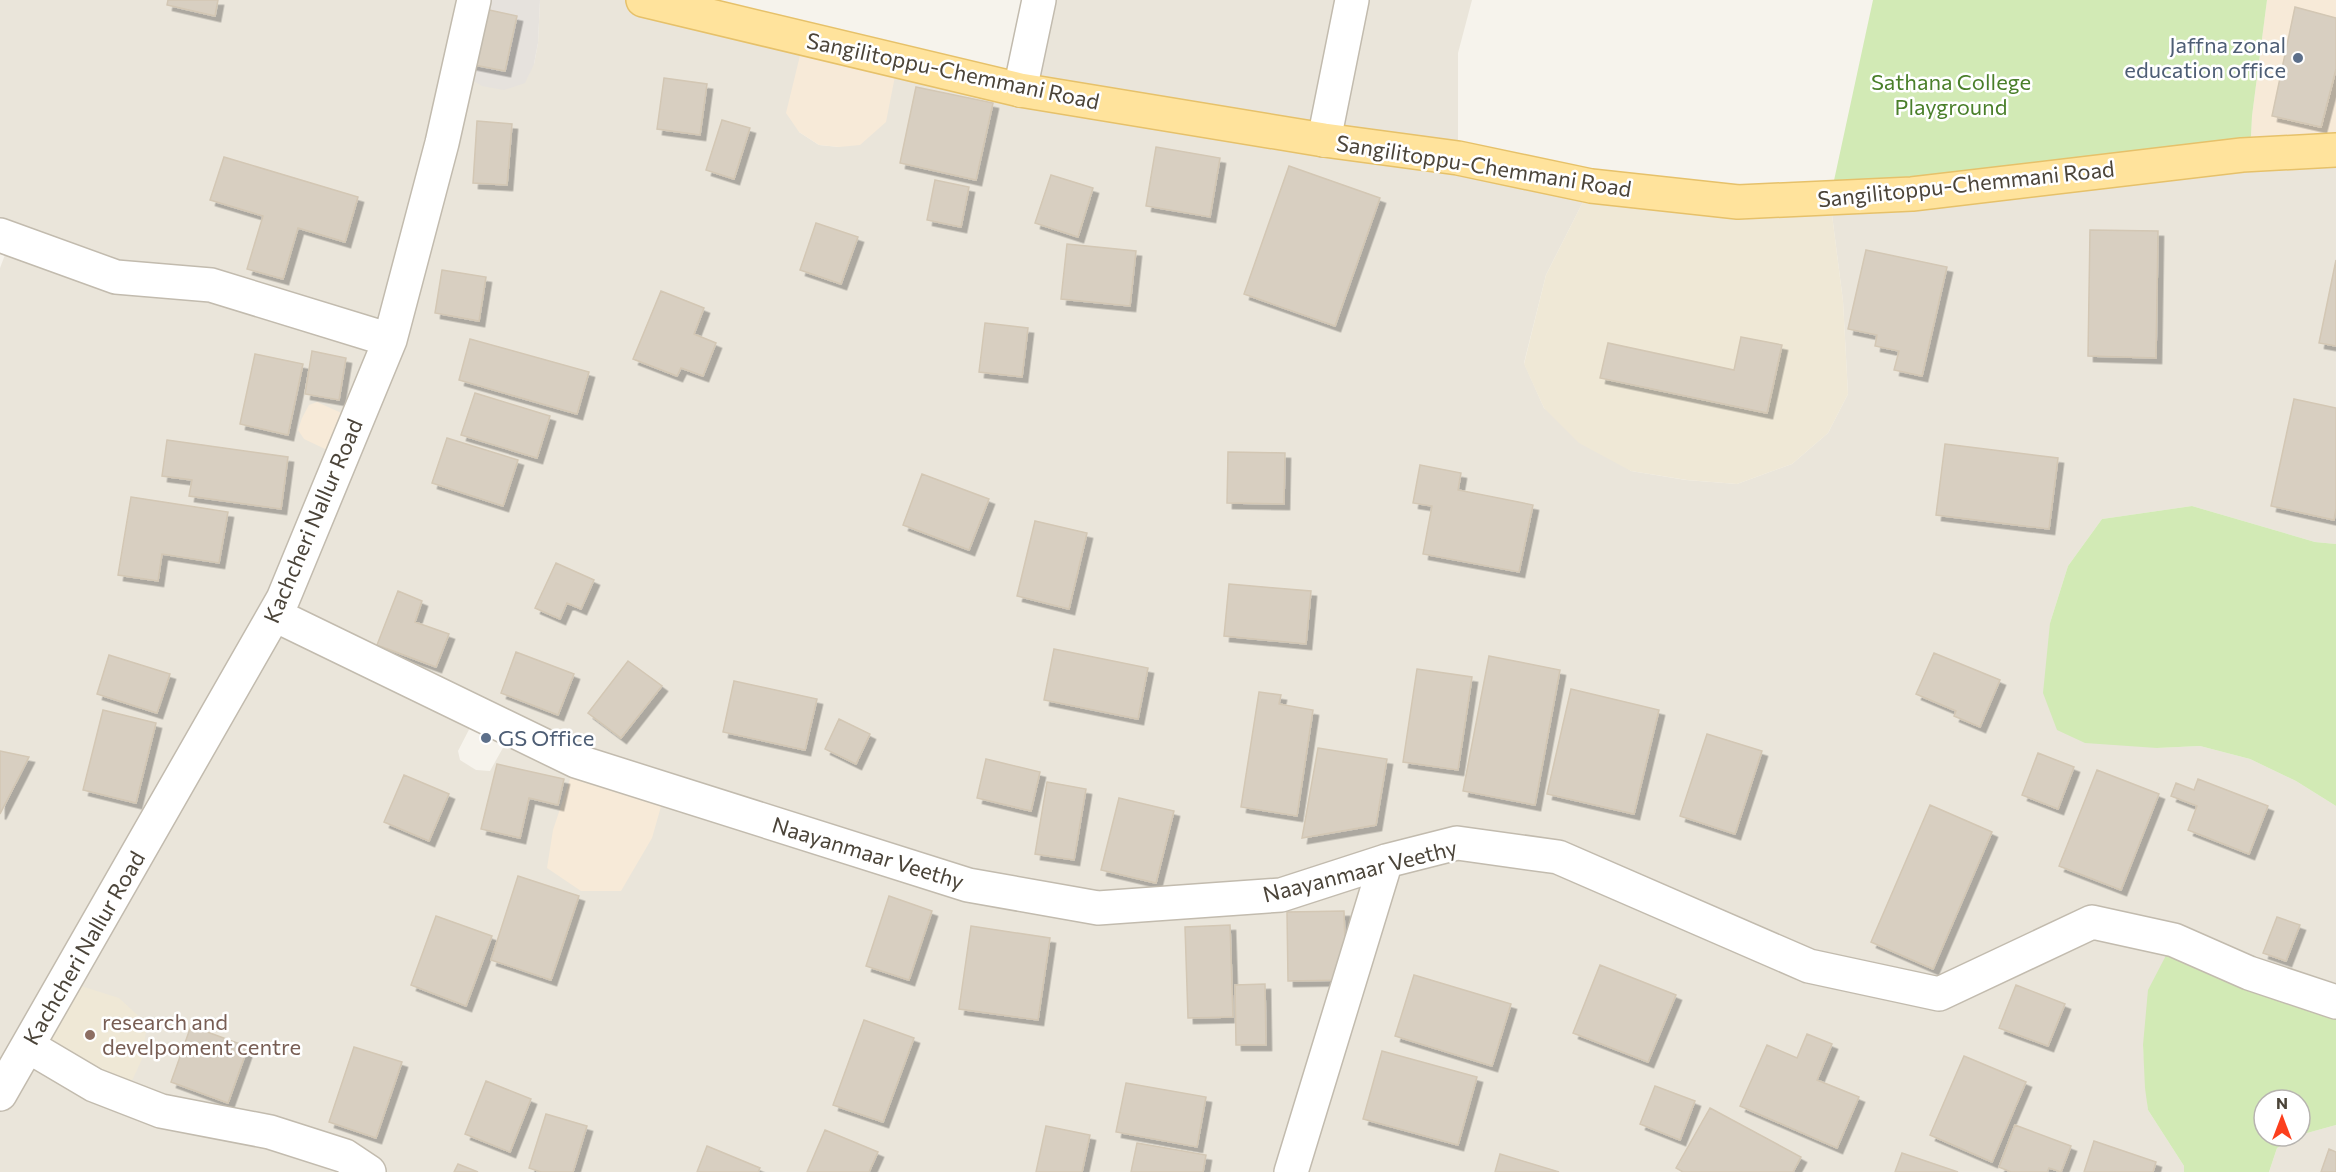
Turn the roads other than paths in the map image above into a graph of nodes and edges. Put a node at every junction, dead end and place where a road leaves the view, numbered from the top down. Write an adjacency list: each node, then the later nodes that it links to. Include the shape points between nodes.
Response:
1 (474, 0): 9 (street, Kachcheri Nallur Road, via 442,143)
2 (643, 0): 5 (main road, Sangilitoppu-Chemmani Road)
3 (1039, 0): 5 (street)
4 (1352, 0): 6 (street)
5 (1020, 90): 6 (main road, Sangilitoppu-Chemmani Road)
6 (1324, 140): 7 (main road, Sangilitoppu-Chemmani Road, via 1458,158 1591,186 1738,202 1912,194 2242,155)
7 (2336, 150)
8 (0, 235): 9 (street, via 116,277 211,285)
9 (390, 340): 10 (street, Kachcheri Nallur Road)
10 (275, 615): 11 (street, Naayanmaar Veethy, via 576,761 968,885 1098,908 1281,895); 13 (street, Kachcheri Nallur Road)
11 (1386, 861): 12 (street, Naayanmaar Veethy, via 1457,843 1558,857 1809,966 1939,994 2092,922 2174,940 2249,973); 16 (street)
12 (2336, 1002)
13 (28, 1046): 14 (street, Kachcheri Nallur Road); 15 (street, via 94,1084 161,1112 270,1132 345,1156)
14 (0, 1094)
15 (369, 1172)
16 (1291, 1172)

